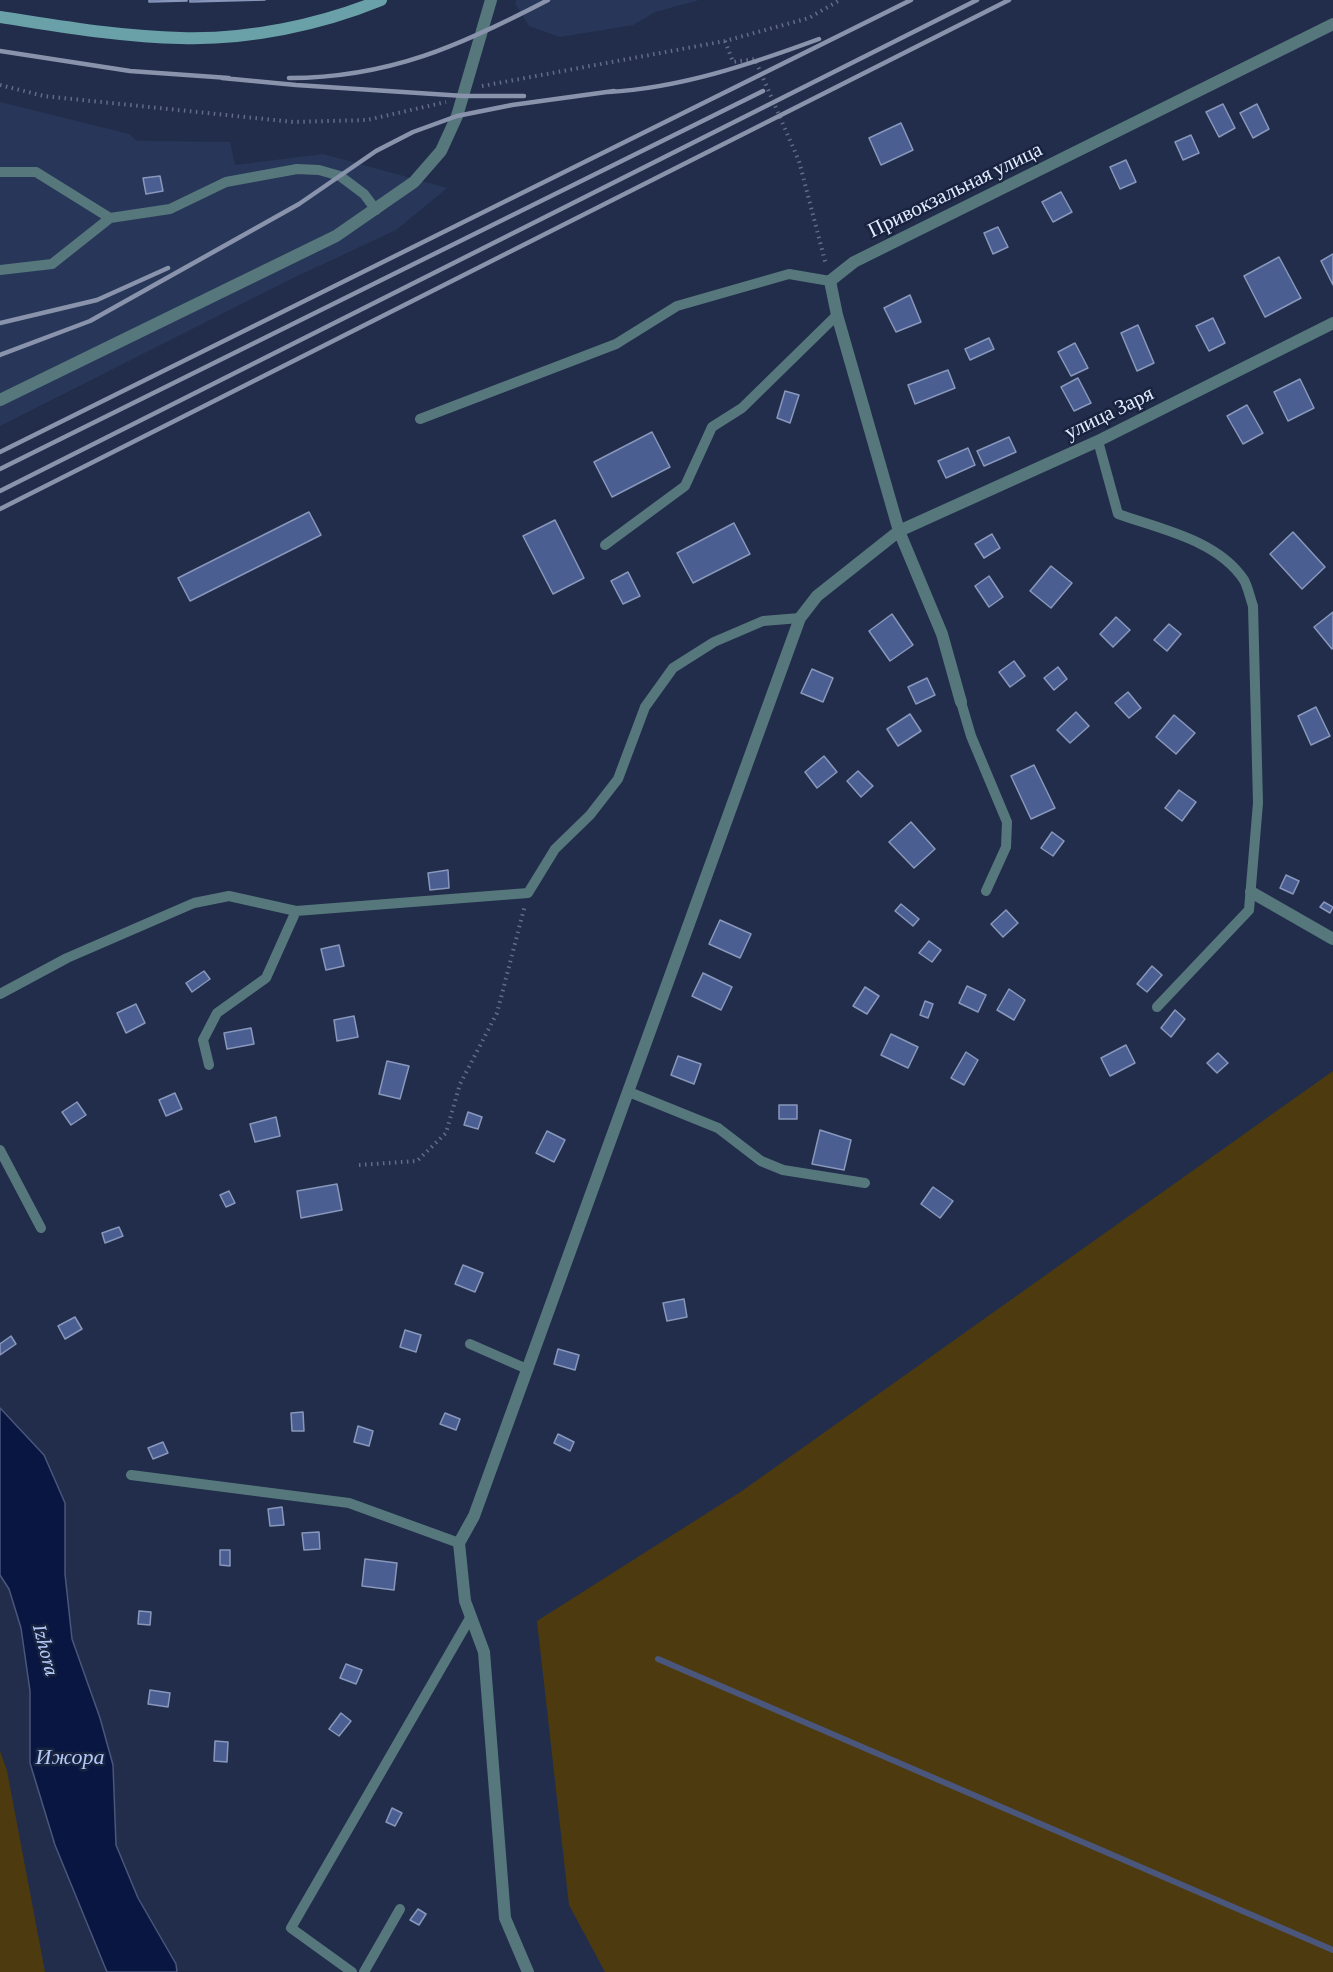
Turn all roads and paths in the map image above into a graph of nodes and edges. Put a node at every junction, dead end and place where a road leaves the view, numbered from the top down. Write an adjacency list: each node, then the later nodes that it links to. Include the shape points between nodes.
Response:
1 (381, 0): 4 (street, via 307,25 182,39)
2 (491, 0): 8 (street)
3 (840, 0): 6 (path, via 809,18)
4 (0, 17)
5 (1333, 24): 14 (street, Привокзальная улица, via 854,262)
6 (725, 41): 8 (path); 14 (path, via 733,62 755,59 799,161)
7 (0, 85): 9 (path, via 44,96 293,122 367,120)
8 (466, 88): 9 (street)
9 (462, 101): 11 (street, via 441,151 414,182)
10 (0, 172): 12 (lane, via 36,172)
11 (376, 210): 12 (lane, via 364,194 340,176 297,169 226,182 170,209); 17 (street, via 336,236)
12 (110, 218): 13 (lane, via 52,264)
13 (0, 270)
14 (830, 281): 15 (street); 18 (lane, via 789,274 687,303 616,344)
15 (837, 315): 20 (street); 21 (lane, via 742,408 712,427 684,486)
16 (1333, 323): 19 (street, улица Заря)
17 (0, 400)
18 (420, 419)
19 (1098, 441): 20 (street, улица Заря); 25 (lane, via 1118,514 1197,542 1228,561 1245,581 1253,606 1258,803)
20 (899, 531): 22 (street, улица Заря, via 817,596); 23 (street, via 942,634)
21 (605, 545)
22 (800, 618): 26 (lane, via 763,621 714,642 673,668 645,707 618,779 590,815 555,849); 32 (street, улица Заря)
23 (961, 702): 24 (lane, via 1007,822 1006,847)
24 (987, 891)
25 (1251, 892): 28 (street); 30 (lane, via 1249,910)
26 (528, 893): 27 (lane); 34 (path, via 497,1013 460,1084 446,1133 417,1161)
27 (296, 911): 29 (lane, via 229,896 194,903 67,958); 31 (lane, via 266,978 217,1013 203,1041)
28 (1333, 939)
29 (0, 994)
30 (1157, 1007)
31 (209, 1065)
32 (629, 1092): 35 (lane, via 718,1128 761,1161 783,1170); 38 (street, улица Заря)
33 (0, 1150): 36 (lane)
34 (359, 1165)
35 (865, 1183)
36 (41, 1228)
37 (470, 1344): 38 (lane)
38 (527, 1369): 40 (street, улица Заря, via 474,1516)
39 (131, 1475): 40 (lane, via 349,1503)
40 (459, 1544): 41 (street)
41 (470, 1618): 43 (lane, via 291,1928); 45 (street, via 484,1652 505,1918)
42 (400, 1909): 44 (lane)
43 (352, 1972)
44 (364, 1972)
45 (528, 1972)

